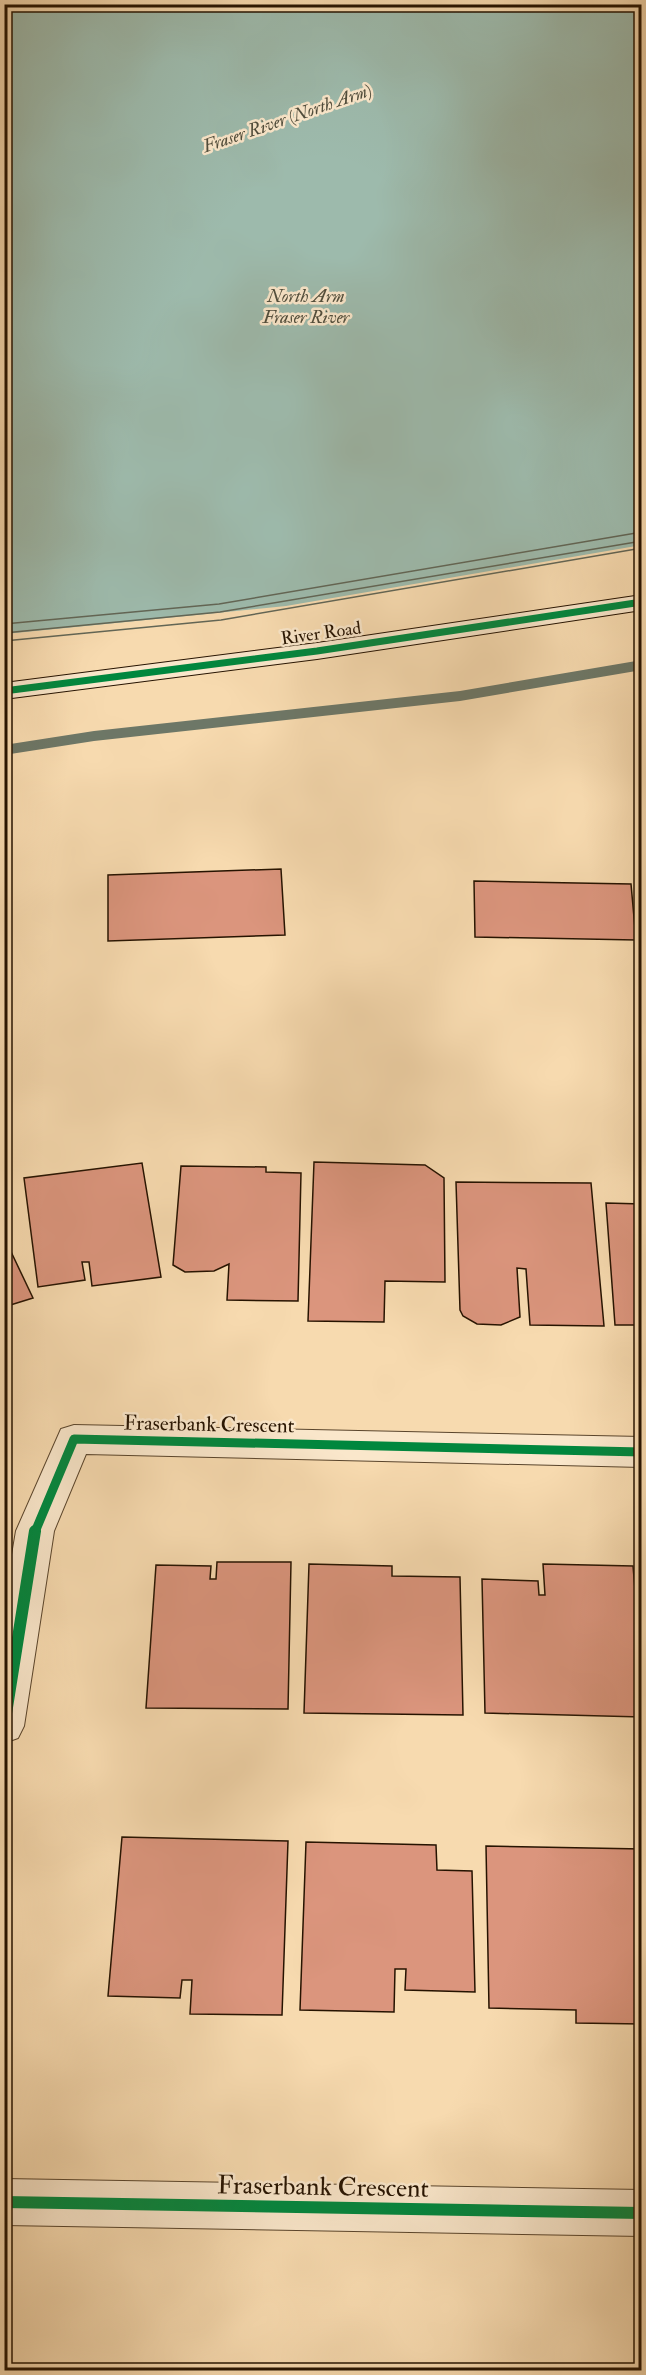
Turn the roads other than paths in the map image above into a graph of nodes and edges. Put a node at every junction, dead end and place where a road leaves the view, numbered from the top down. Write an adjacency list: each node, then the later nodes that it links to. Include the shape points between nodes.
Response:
1 (642, 602): 2 (street, River Road, via 316,651)
2 (4, 691)
3 (642, 1452): 4 (street, Fraserbank Crescent, via 74,1439 35,1531)
4 (4, 1726)
5 (4, 2202): 6 (street, Fraserbank Crescent)
6 (642, 2213)

